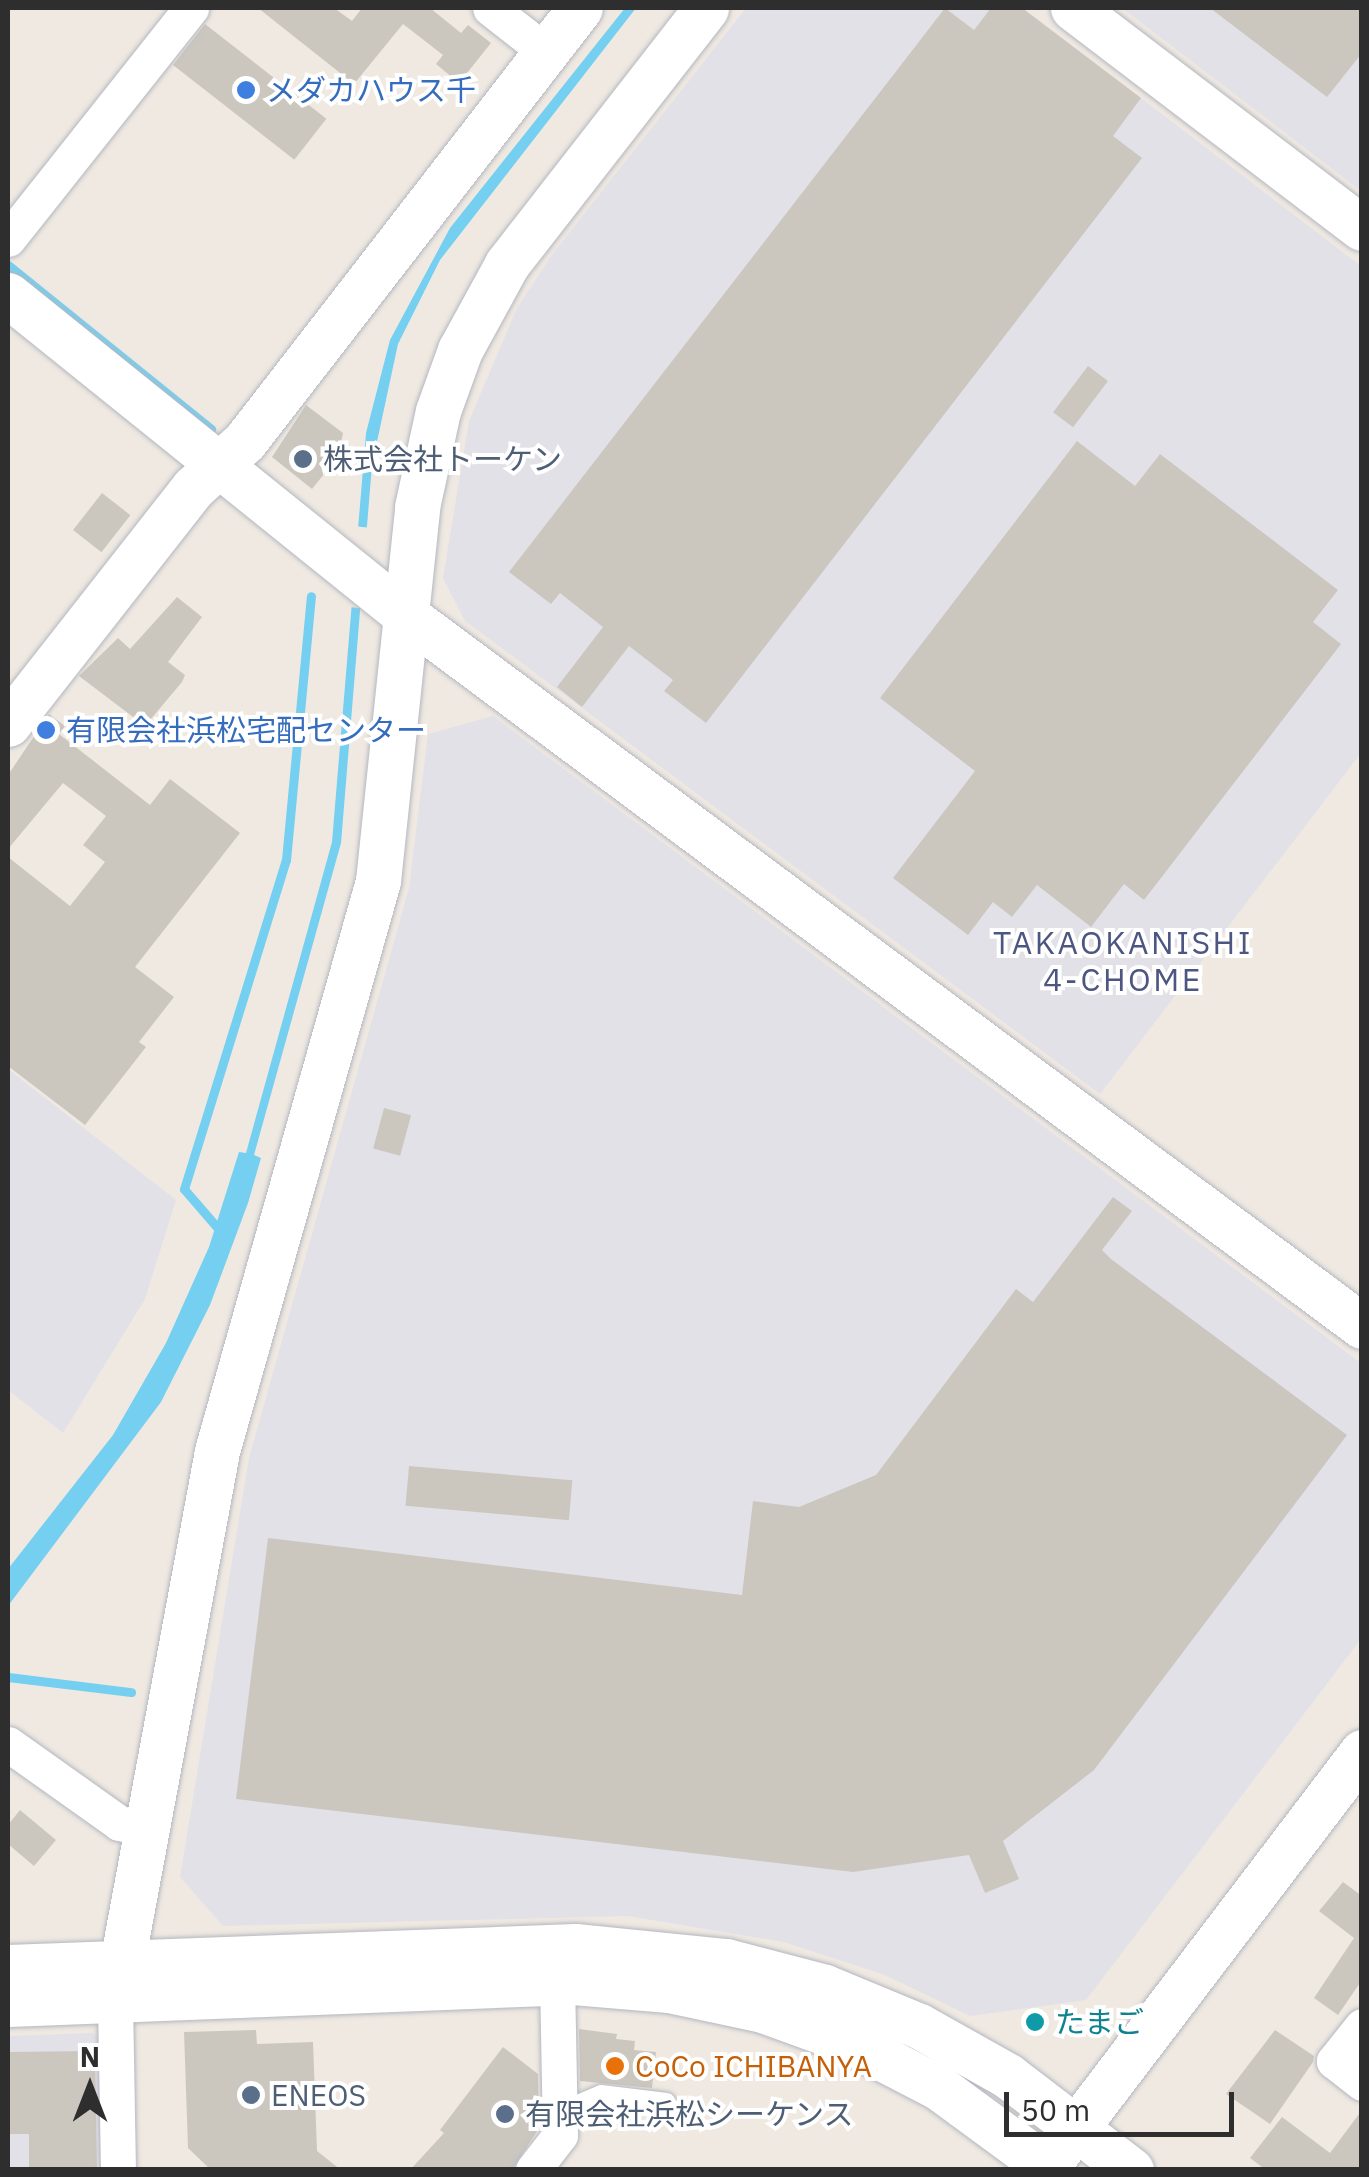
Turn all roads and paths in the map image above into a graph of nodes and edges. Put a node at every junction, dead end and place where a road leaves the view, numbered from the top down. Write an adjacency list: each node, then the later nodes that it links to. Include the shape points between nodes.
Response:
1 (192, 8): 8 (street)
2 (490, 8): 6 (street)
3 (580, 8): 6 (street)
4 (706, 8): 11 (street, via 525,237 474,321 429,443)
5 (1073, 8): 7 (street)
6 (545, 50): 10 (street, via 245,441)
7 (1362, 228)
8 (8, 239)
9 (8, 294): 10 (street)
10 (219, 464): 11 (street); 12 (street, via 193,488)
11 (392, 604): 13 (street); 16 (street, via 378,881 220,1437)
12 (8, 724)
13 (1362, 1326)
14 (8, 1744): 16 (street, via 119,1824)
15 (1362, 1752): 25 (street)
16 (147, 1828): 18 (street)
17 (8, 1967): 18 (street)
18 (119, 1981): 19 (street); 20 (street); 25 (street, via 575,1946 726,1961 825,1987 919,2026 1008,2076); 27 (street)
19 (558, 1983): 26 (street, via 694,1994 808,2025 938,2087); 28 (street, via 560,2135)
20 (8, 2004)
21 (1362, 2026): 22 (street, via 1334,2062)
22 (1362, 2083)
23 (667, 2102): 24 (lane, via 601,2094)
24 (574, 2106)
25 (1076, 2128): 26 (street); 29 (street)
26 (1047, 2168)
27 (118, 2170)
28 (533, 2170)
29 (1131, 2170)

